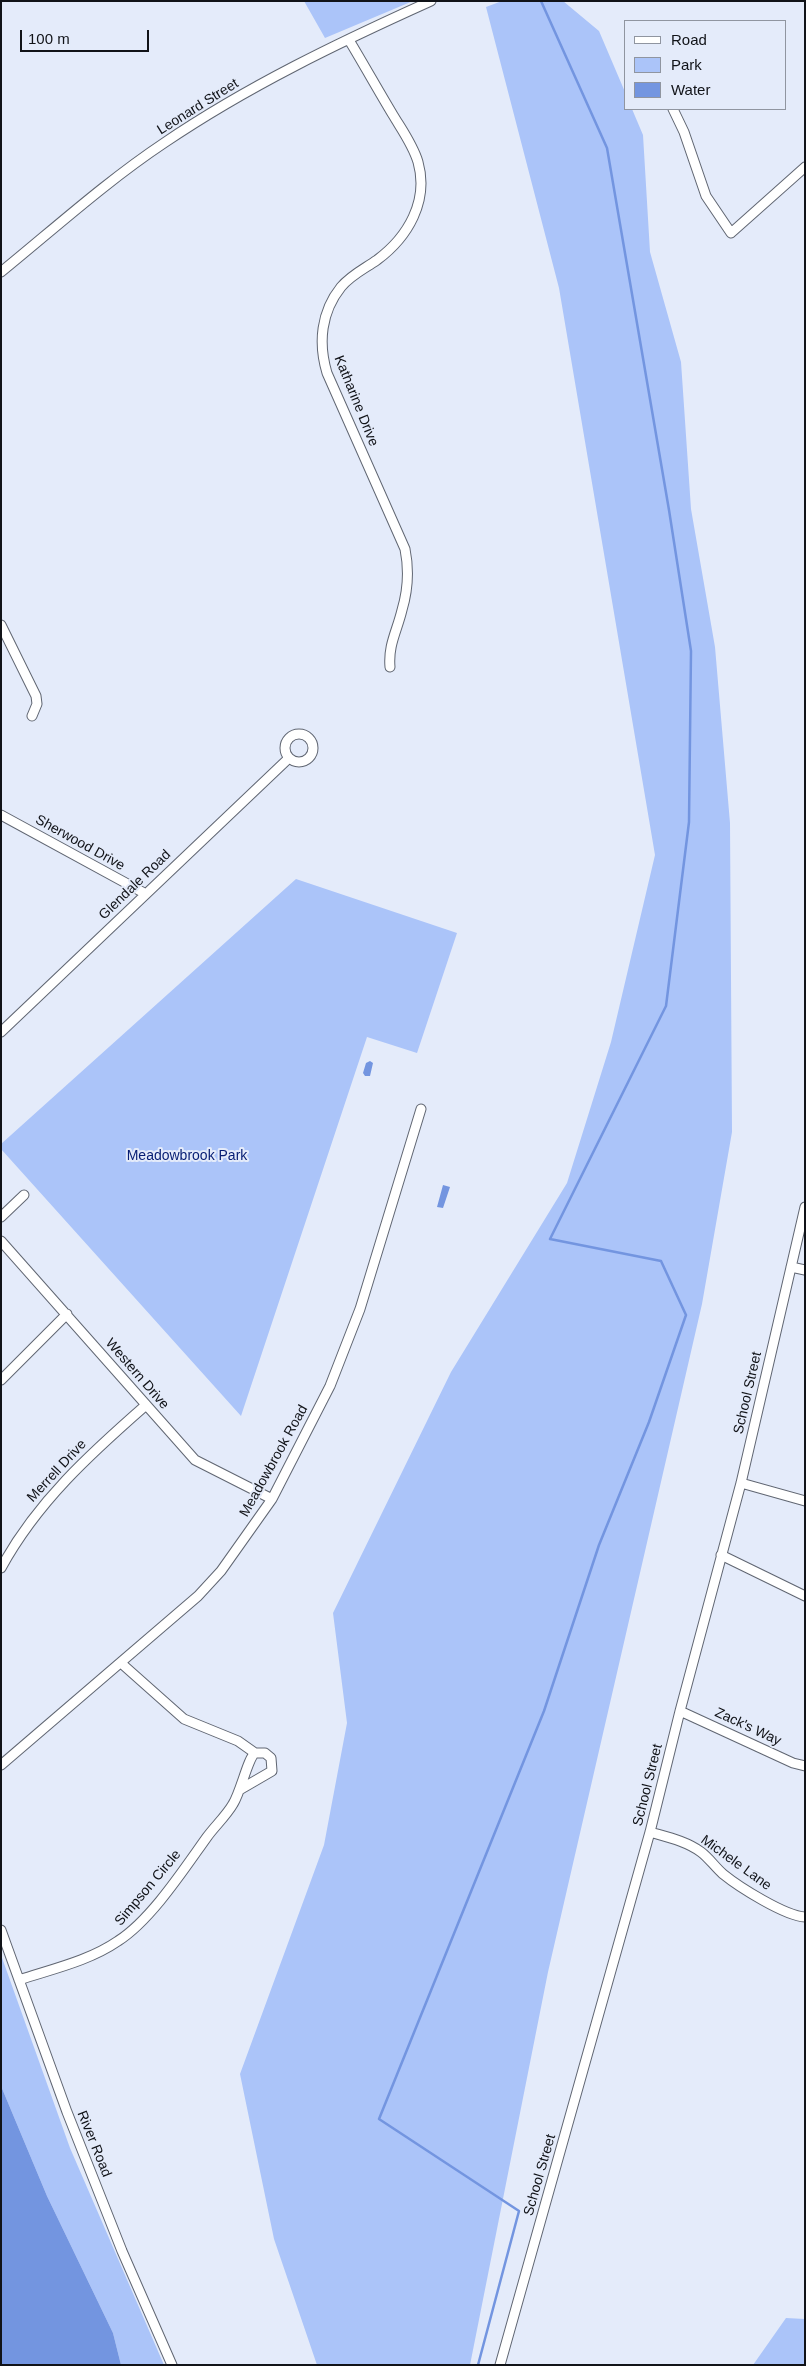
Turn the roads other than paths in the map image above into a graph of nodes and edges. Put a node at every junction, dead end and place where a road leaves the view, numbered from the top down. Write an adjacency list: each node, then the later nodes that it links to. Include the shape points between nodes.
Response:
1 (431, 1): 2 (street, Leonard Street)
2 (349, 40): 5 (street, Leonard Street, via 254,88 162,144); 7 (street, Katharine Drive, via 414,150 420,174 420,199 411,223 386,253 341,287 327,310 322,335 327,373 405,549 407,587 389,652)
3 (673, 110): 4 (street, via 706,196 731,233)
4 (805, 167)
5 (1, 272)
6 (1, 625): 8 (street, via 36,696 37,704)
7 (390, 666)
8 (32, 716)
9 (288, 758): 11 (street, Glendale Road)
10 (1, 815): 11 (street, Sherwood Drive)
11 (146, 894): 12 (street, Glendale Road)
12 (1, 1032)
13 (421, 1109): 24 (street, Meadowbrook Road, via 352,1332 326,1394)
14 (24, 1195): 16 (street)
15 (805, 1208): 18 (street, School Street)
16 (1, 1218)
17 (1, 1241): 20 (street, Western Drive)
18 (792, 1267): 19 (street); 23 (street, School Street)
19 (805, 1270)
20 (67, 1314): 21 (street); 22 (street, Western Drive)
21 (1, 1380)
22 (146, 1405): 24 (street, Western Drive, via 195,1460); 27 (street, Merrell Drive, via 90,1454 50,1496)
23 (741, 1483): 25 (street); 26 (street, School Street)
24 (272, 1499): 29 (street, Meadowbrook Road, via 211,1583)
25 (805, 1501)
26 (722, 1555): 28 (street); 30 (street, School Street)
27 (1, 1568)
28 (805, 1596)
29 (121, 1664): 31 (street, via 184,1719 238,1741); 32 (street, Meadowbrook Road)
30 (680, 1711): 33 (street, Zack's Way); 35 (street, School Street)
31 (256, 1753): 34 (street, Simpson Circle, via 249,1759); 34 (street, via 265,1753 271,1758 272,1771)
32 (1, 1765)
33 (805, 1766)
34 (241, 1789): 38 (street, Simpson Circle, via 233,1805 127,1935 77,1962)
35 (650, 1832): 36 (street, Michele Lane, via 673,1838 700,1851 725,1875 775,1906 795,1916); 40 (street, School Street)
36 (805, 1917)
37 (1, 1930): 38 (street, River Road)
38 (19, 1980): 39 (street, River Road, via 70,2121)
39 (172, 2365)
40 (500, 2365)

